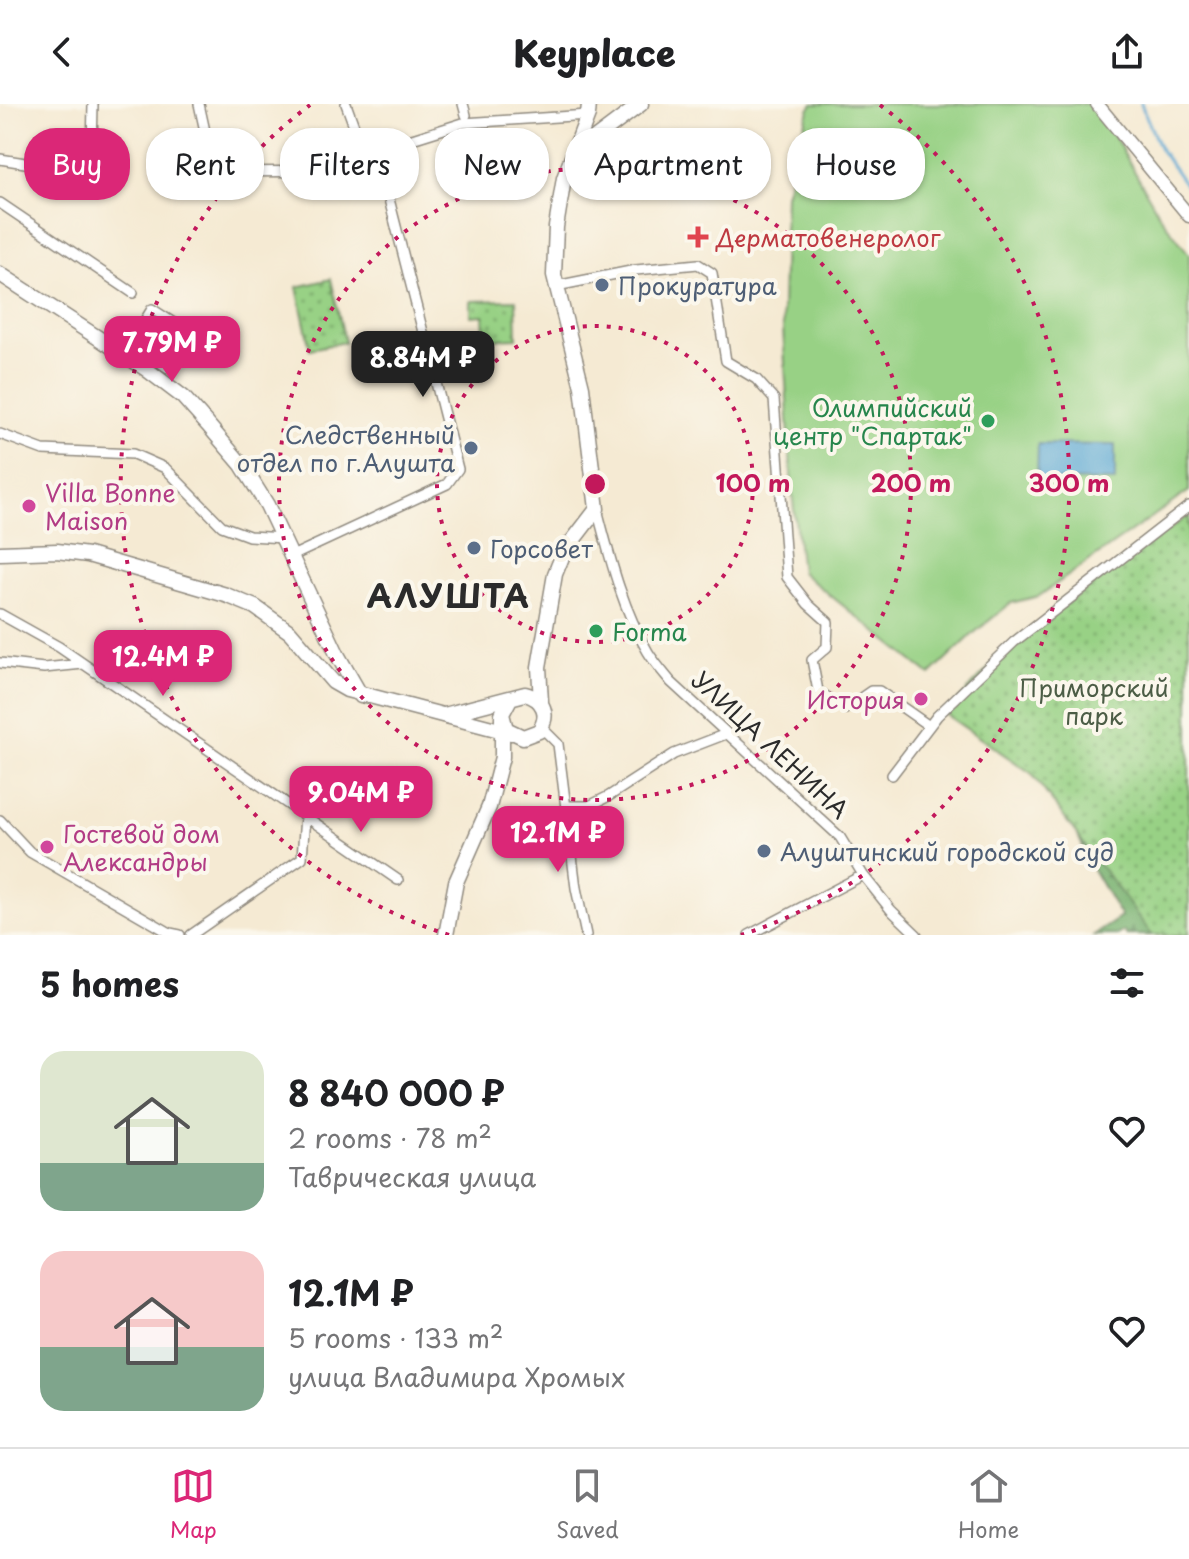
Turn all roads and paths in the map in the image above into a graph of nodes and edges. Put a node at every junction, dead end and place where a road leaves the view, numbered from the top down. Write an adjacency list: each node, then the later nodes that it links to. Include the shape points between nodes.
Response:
1 (93, 104): 13 (street, via 92,150 85,165 69,170)
2 (199, 104): 14 (street, via 214,172)
3 (346, 104): 11 (street)
4 (463, 104): 9 (street)
5 (635, 104): 10 (main road)
6 (641, 104): 10 (main road)
7 (1097, 104): 18 (street)
8 (590, 108): 10 (main road, via 610,118); 12 (street, via 463,123); 15 (main road, УЛИЦА ЛЕНИНА)
9 (466, 115)
10 (623, 116): 15 (main road, via 593,140)
11 (355, 128)
12 (419, 137)
13 (0, 159)
14 (280, 172)
15 (564, 178): 20 (main road, УЛИЦА ЛЕНИНА, via 556,227)
16 (389, 200): 29 (street, via 458,469 447,484)
17 (0, 203): 21 (street)
18 (1189, 216)
19 (0, 274): 23 (main road)
20 (556, 286): 26 (main road, УЛИЦА ЛЕНИНА, via 582,387); 38 (street, via 698,264 712,273 726,361 756,379 774,399 787,577 828,622 827,647 812,660 818,691 845,709 879,691)
21 (133, 293)
22 (168, 368): 22 (street, via 189,333 152,309 131,343); 23 (street)
23 (173, 390): 27 (main road, via 242,465)
24 (0, 434): 27 (street, via 34,448 148,459 165,468 222,526 249,536)
25 (1189, 506): 38 (street, via 1014,642)
26 (597, 509): 33 (main road, via 558,564); 41 (street, УЛИЦА ЛЕНИНА, via 612,567 648,651 671,682)
27 (282, 533): 29 (main road)
28 (0, 553): 34 (main road, via 88,555 226,595 255,607 290,632 333,682)
29 (292, 556): 34 (main road)
30 (0, 614): 32 (street)
31 (0, 663): 32 (street, via 44,668)
32 (83, 664): 44 (street)
33 (539, 667): 35 (main road); 36 (main road)
34 (361, 696): 37 (main road)
35 (513, 697): 36 (main road, via 525,694); 37 (main road); 40 (main road, via 504,707)
36 (541, 702): 39 (main road)
37 (444, 715): 40 (main road)
38 (929, 726): 42 (street)
39 (542, 728): 40 (main road, via 532,736); 43 (street, via 558,744)
40 (508, 730): 48 (main road, via 489,807 456,882)
41 (726, 734): 43 (street, via 674,754 589,806); 46 (street, УЛИЦА ЛЕНИНА, via 840,837)
42 (892, 775)
43 (567, 806): 51 (street)
44 (305, 816): 47 (street); 50 (street, via 302,858)
45 (0, 820): 49 (street, via 30,852)
46 (863, 875): 52 (street); 53 (street, УЛИЦА ЛЕНИНА)
47 (398, 880)
48 (446, 932)
49 (180, 935)
50 (191, 935)
51 (586, 935)
52 (749, 935)
53 (917, 935)

